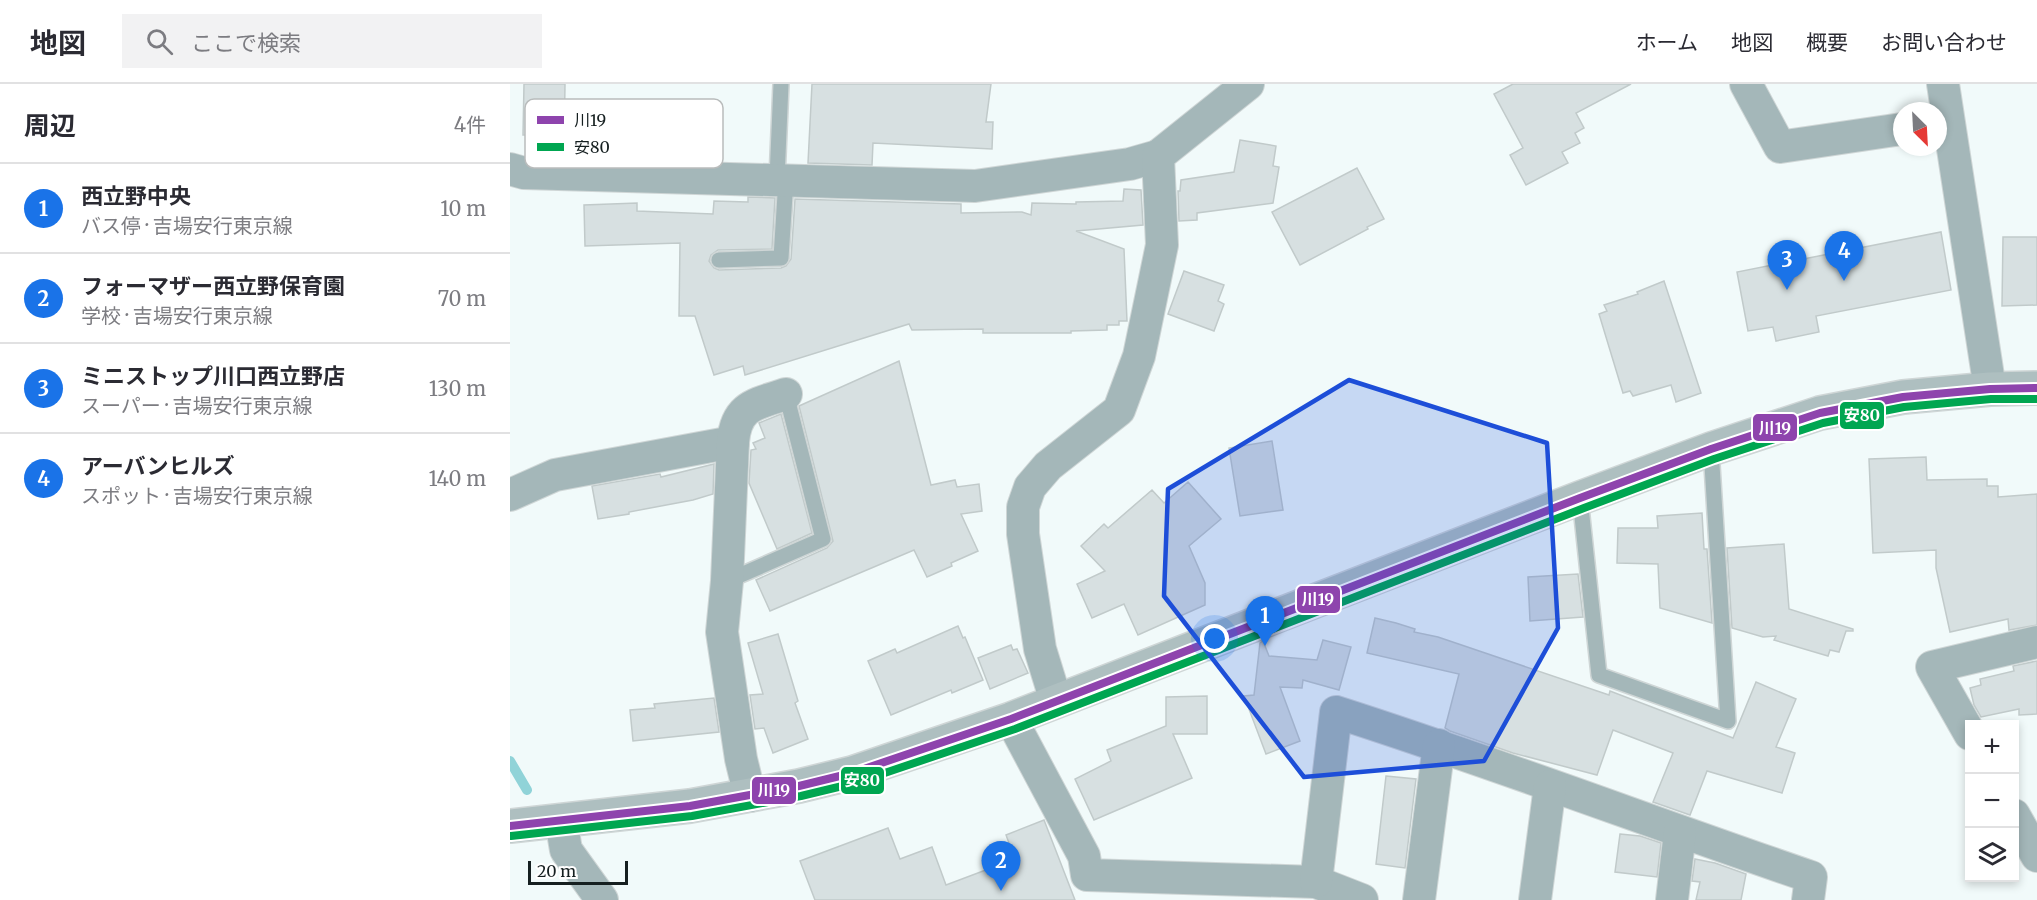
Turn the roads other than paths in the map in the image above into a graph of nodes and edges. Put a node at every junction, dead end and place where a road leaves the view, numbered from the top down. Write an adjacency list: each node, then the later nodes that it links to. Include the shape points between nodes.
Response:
1 (781, 84): 10 (lane)
2 (1248, 84): 8 (street)
3 (1746, 84): 6 (street, via 1780,147)
4 (1943, 84): 5 (street)
5 (1943, 102)
6 (1893, 130)
7 (1947, 146): 13 (street)
8 (1158, 156): 10 (street, via 1130,164 975,186); 21 (street, via 1162,245 1139,356 1119,410 1048,466 1030,487 1023,507 1023,534 1040,649)
9 (510, 169): 10 (street, via 524,173)
10 (782, 179): 11 (lane, via 782,258)
11 (719, 260)
12 (2037, 388): 13 (main road)
13 (1990, 389): 16 (main road, via 1903,398 1820,413)
14 (786, 394): 15 (street, via 749,406 734,425); 19 (lane, via 823,539)
15 (733, 442): 17 (street, via 555,475); 19 (street)
16 (1711, 449): 18 (main road); 18 (lane, via 1728,721 1599,675)
17 (510, 495)
18 (1580, 498): 21 (main road)
19 (727, 581): 26 (street, via 723,632)
20 (2037, 642): 23 (street, via 1932,667)
21 (1056, 701): 22 (main road)
22 (1011, 719): 26 (main road, via 852,773); 33 (street, via 1084,855 1087,875)
23 (1965, 725)
24 (1439, 745): 25 (street); 32 (street, via 1336,712); 36 (street)
25 (1550, 786): 30 (street); 37 (street)
26 (750, 796): 27 (main road)
27 (561, 820): 28 (main road); 34 (street, via 566,850)
28 (511, 823)
29 (2019, 824): 31 (street)
30 (1680, 832): 38 (street); 39 (street, via 1811,877)
31 (2037, 856)
32 (1316, 882): 33 (street); 35 (street)
33 (1261, 890)
34 (602, 900)
35 (1362, 900)
36 (1419, 900)
37 (1535, 900)
38 (1672, 900)
39 (1808, 900)

